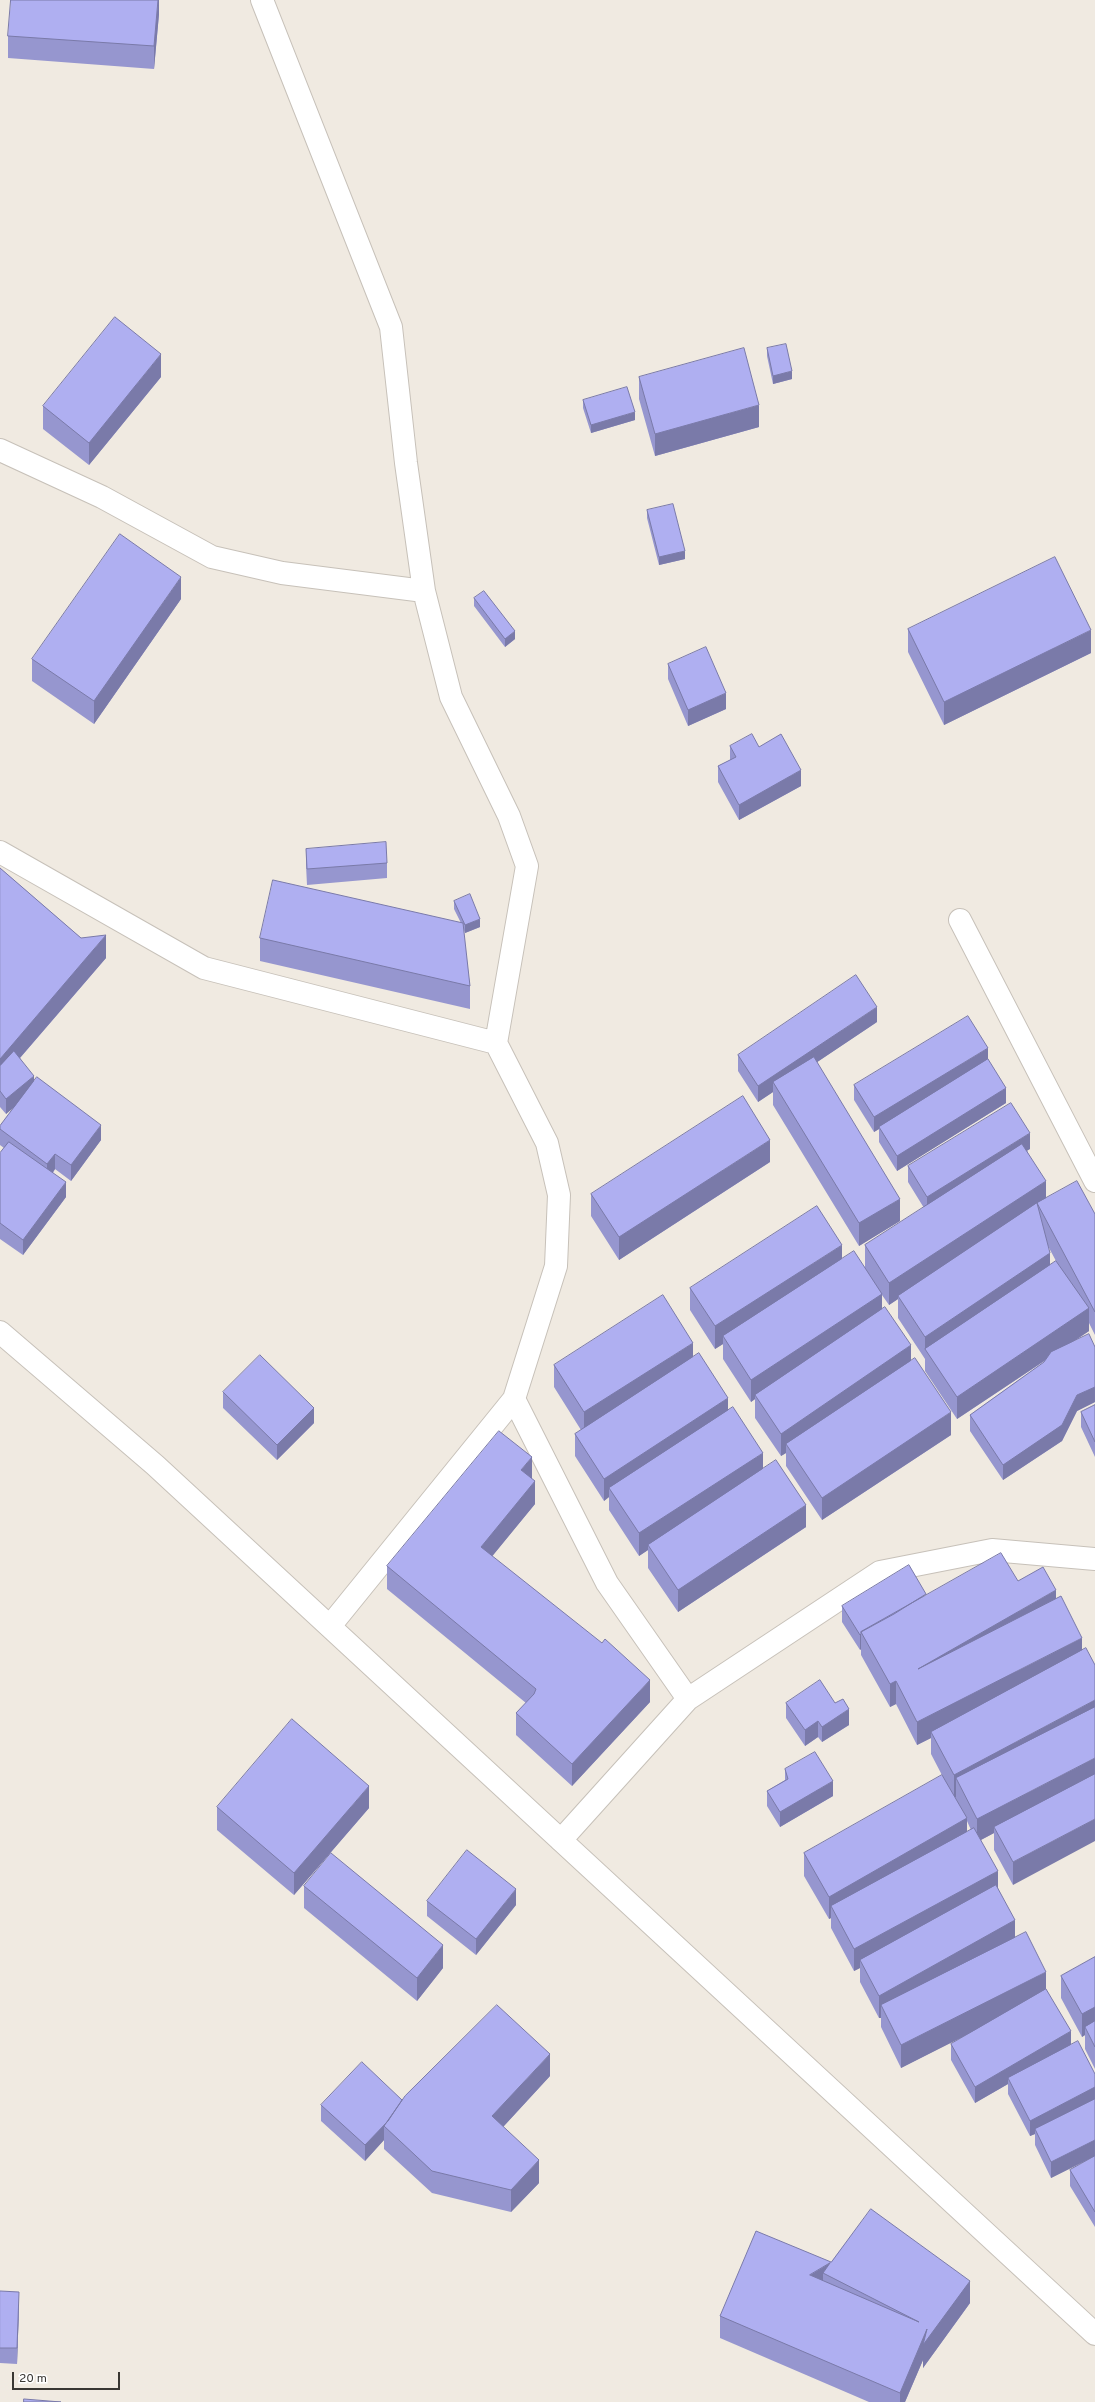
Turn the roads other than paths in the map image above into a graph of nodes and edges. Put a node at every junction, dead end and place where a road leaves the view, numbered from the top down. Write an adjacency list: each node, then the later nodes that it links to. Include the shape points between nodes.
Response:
1 (262, 0): 3 (street, via 391,327)
2 (0, 450): 3 (street, via 102,497 212,557 282,573)
3 (424, 591): 6 (street, via 451,697 509,816 527,866)
4 (0, 852): 6 (street, via 204,968)
5 (960, 920): 7 (street)
6 (496, 1043): 9 (street, via 547,1143 559,1195 556,1266)
7 (1095, 1181)
8 (0, 1332): 11 (street, via 155,1465)
9 (514, 1399): 11 (street); 12 (street, via 606,1583)
10 (1095, 1559): 12 (street, via 992,1550 880,1572)
11 (330, 1626): 13 (street)
12 (688, 1699): 13 (street)
13 (561, 1840): 14 (street)
14 (1095, 2334)

